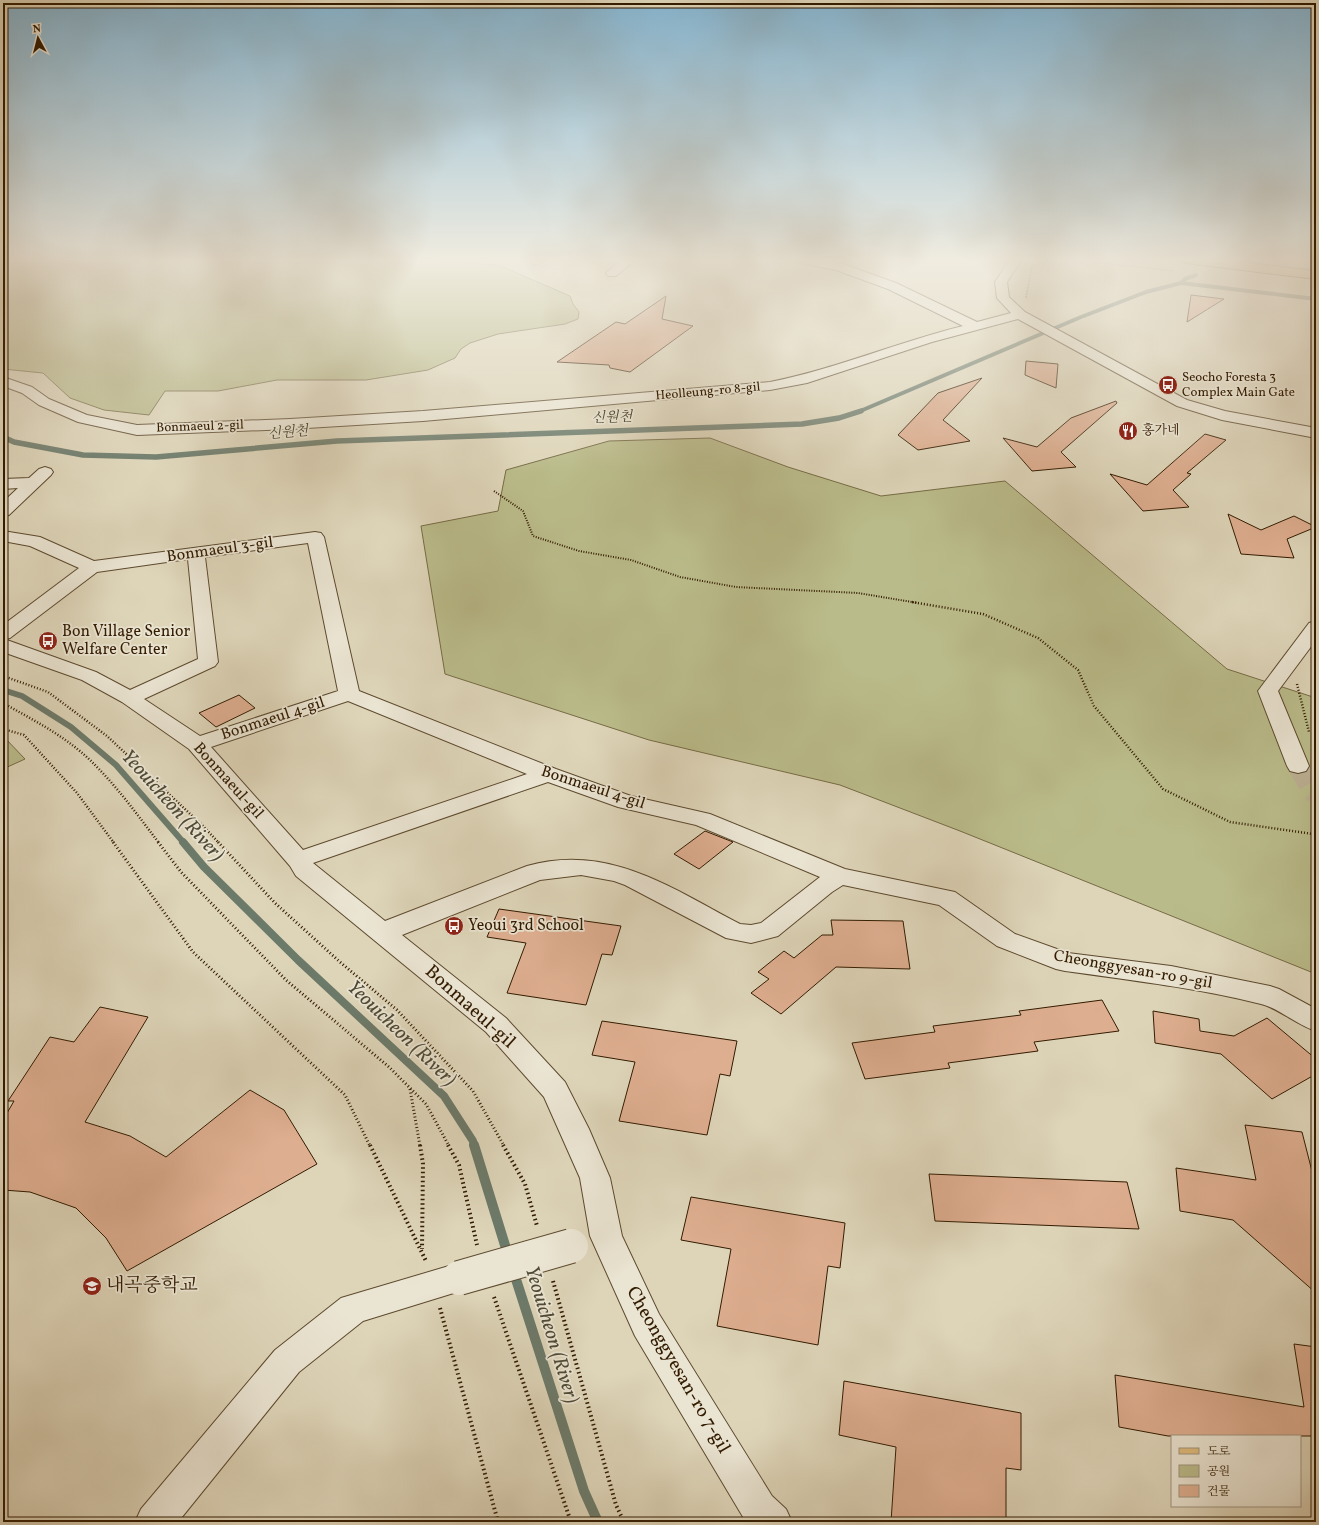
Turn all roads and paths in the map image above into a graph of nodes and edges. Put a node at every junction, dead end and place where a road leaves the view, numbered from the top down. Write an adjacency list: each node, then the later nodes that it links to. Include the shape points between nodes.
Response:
1 (959, 330): 4 (street, Heolleung-ro 8-gil, via 802,380 770,386)
2 (1048, 330): 5 (street, via 1182,402 1222,415)
3 (3, 382): 4 (street, Bonmaeul 2-gil, via 26,390 44,402 83,419 137,430)
4 (387, 418)
5 (1316, 432)
6 (3, 484): 8 (street, via 39,478)
7 (494, 491): 25 (path, via 523,511 534,536 579,551 631,560 680,578 736,587 858,593 983,614 1038,638 1078,670 1094,706 1164,789 1230,822 1313,834)
8 (3, 511)
9 (3, 536): 11 (street, via 34,541)
10 (196, 554): 11 (street, Bonmaeul 3-gil); 17 (street, Bonmaeul 3-gil, via 315,537); 18 (street, via 208,662)
11 (92, 567): 13 (street, Bonmaeul 3-gil)
12 (1316, 627): 23 (street, via 1268,691)
13 (3, 634)
14 (3, 645): 18 (street, Bonmaeul-gil, via 89,676)
15 (3, 676): 31 (path, via 48,692 107,736 203,826 275,903 397,1010 473,1091 525,1184)
16 (1297, 682): 21 (path)
17 (347, 686): 22 (street, Bonmaeul 4-gil); 24 (street, Bonmaeul 4-gil)
18 (129, 698): 22 (street, Bonmaeul-gil)
19 (3, 703): 30 (path, via 50,729 94,764 125,799 186,878 286,980)
20 (3, 729): 33 (path, via 24,735 77,793 193,952 345,1095)
21 (1310, 736)
22 (197, 744): 26 (street, Bonmaeul-gil)
23 (1298, 766)
24 (548, 774): 26 (street); 27 (street, Bonmaeul 4-gil, via 626,802 702,819)
25 (1316, 832)
26 (298, 860): 28 (street, Bonmaeul-gil, via 305,870)
27 (840, 876): 28 (street, via 823,886 769,930 751,934 735,932 634,879 581,867 536,872); 29 (street, Cheonggyesan-ro 9-gil, via 946,898 1006,940 1065,962 1171,976 1270,996)
28 (383, 932): 32 (street, Bonmaeul-gil, via 496,1025 556,1090 595,1178)
29 (1316, 1021)
30 (410, 1088): 33 (path, via 423,1164); 34 (path, via 426,1104 459,1164)
31 (538, 1230)
32 (606, 1236): 36 (street, bridge); 42 (street, Cheonggyesan-ro 7-gil, via 648,1325 759,1509)
33 (422, 1250): 36 (path)
34 (478, 1250)
35 (551, 1276): 41 (path, via 616,1505)
36 (446, 1282): 38 (street, via 353,1309 287,1361); 39 (path)
37 (493, 1295): 40 (path)
38 (154, 1522)
39 (498, 1522)
40 (571, 1522)
41 (624, 1522)
42 (773, 1522)

